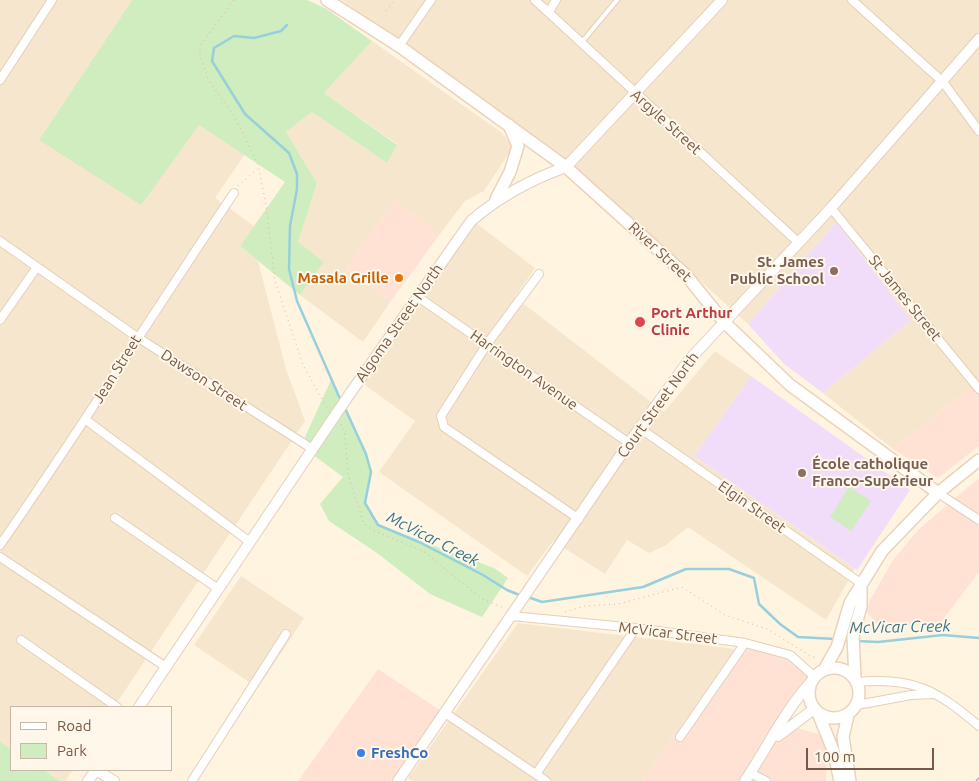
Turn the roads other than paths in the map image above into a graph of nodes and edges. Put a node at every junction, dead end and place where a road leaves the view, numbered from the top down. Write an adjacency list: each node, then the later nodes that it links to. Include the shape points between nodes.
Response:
1 (52, 0): 13 (street)
2 (327, 0): 12 (main road, River Street)
3 (430, 0): 12 (street)
4 (535, 0): 9 (street, Argyle Street)
5 (556, 0): 9 (street)
6 (617, 0): 11 (lane)
7 (722, 0): 15 (street, Algoma Street North)
8 (852, 0): 14 (street)
9 (549, 12): 11 (street, Argyle Street)
10 (979, 39): 14 (street, Court Street North)
11 (580, 43): 15 (street, Argyle Street)
12 (399, 46): 16 (main road, River Street)
13 (0, 80)
14 (943, 82): 17 (street); 21 (street, Court Street North)
15 (636, 94): 18 (street, Algoma Street North); 23 (street, Argyle Street)
16 (509, 125): 18 (main road, River Street); 20 (main road, via 518,146 510,172)
17 (979, 131)
18 (566, 167): 20 (street, Algoma Street North); 28 (main road, River Street, via 686,275)
19 (234, 193): 29 (street, Jean Street)
20 (496, 199): 26 (street, Algoma Street North, via 471,221)
21 (831, 208): 23 (street, Court Street North); 31 (street, St James Street)
22 (0, 241): 24 (street, Dawson Street)
23 (799, 242): 28 (street, Court Street North)
24 (37, 267): 27 (street); 29 (street, Dawson Street)
25 (539, 274): 30 (street)
26 (418, 297): 30 (street, Harrington Avenue); 35 (street, Algoma Street North, bridge)
27 (0, 320)
28 (724, 322): 33 (street, Court Street North, via 689,360); 37 (main road, River Street, via 790,384)
29 (137, 337): 32 (street, Jean Street); 35 (street, Dawson Street)
30 (487, 344): 34 (street, Harrington Avenue); 39 (street, via 443,410 444,426)
31 (979, 389)
32 (86, 420): 41 (street); 42 (street, Jean Street)
33 (641, 429): 34 (street, Court Street North); 44 (street, Elgin Street)
34 (629, 443): 39 (street, Court Street North)
35 (311, 448): 41 (street, Algoma Street North)
36 (979, 460): 37 (main road)
37 (938, 493): 40 (street, River Street); 44 (main road, via 882,551)
38 (115, 518): 45 (street)
39 (579, 519): 47 (street, Court Street North, via 521,603)
40 (979, 520)
41 (250, 542): 45 (street, Algoma Street North)
42 (0, 545)
43 (0, 557): 52 (street)
44 (862, 586): 46 (main road)
45 (217, 588): 52 (street, Algoma Street North)
46 (855, 604): 53 (main road, via 835,652); 54 (main road, via 853,651)
47 (510, 612): 48 (street, McVicar Street); 60 (street, Court Street North)
48 (636, 628): 51 (street, McVicar Street); 66 (street)
49 (286, 634): 69 (street)
50 (21, 640): 57 (street)
51 (745, 643): 53 (street, McVicar Street, via 790,655); 63 (street)
52 (166, 666): 58 (street, Algoma Street North)
53 (817, 676): 54 (main road, via 841,669); 59 (main road, via 809,693); 64 (street, via 790,708)
54 (856, 680): 55 (street, via 902,681); 56 (main road, via 860,694)
55 (936, 694): 56 (street); 62 (street)
56 (857, 705): 61 (main road)
57 (116, 706)
58 (140, 706)
59 (816, 711): 61 (main road, via 830,718); 64 (street, via 798,719); 73 (main road, via 835,755)
60 (445, 713): 66 (street); 70 (street, Court Street North)
61 (848, 715): 74 (main road, via 843,738)
62 (979, 726)
63 (680, 737)
64 (770, 744): 67 (street)
65 (98, 771): 68 (street)
66 (536, 774): 71 (street)
67 (748, 777): 72 (street)
68 (114, 781)
69 (192, 781)
70 (398, 781)
71 (546, 781)
72 (766, 781)
73 (840, 781)
74 (850, 781)

